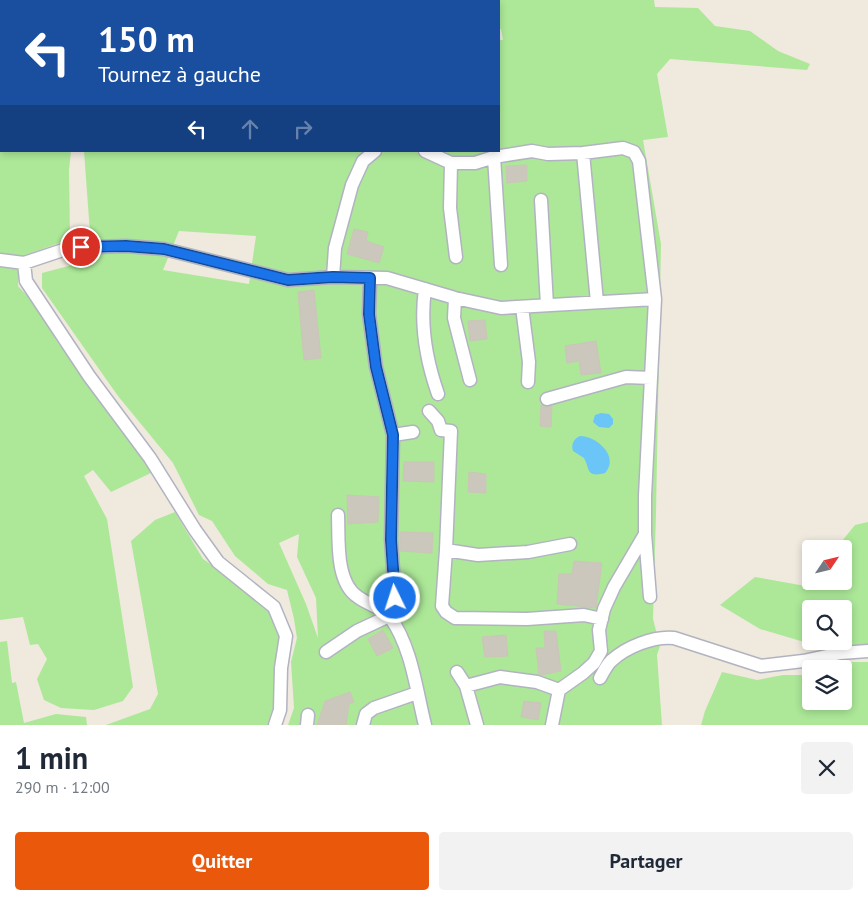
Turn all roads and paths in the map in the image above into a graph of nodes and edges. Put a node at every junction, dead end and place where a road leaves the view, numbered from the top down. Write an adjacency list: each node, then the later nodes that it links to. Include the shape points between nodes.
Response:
1 (374, 152): 11 (street, via 363,161 352,185 335,248)
2 (427, 152): 5 (street)
3 (583, 153): 4 (street, via 532,151); 15 (street, via 623,148 634,152 639,161); 16 (street)
4 (494, 157): 5 (street); 10 (street)
5 (451, 163): 7 (street, via 450,208)
6 (541, 200): 17 (street)
7 (456, 257)
8 (0, 260): 9 (street)
9 (24, 263): 11 (street, via 69,248 126,246 164,249 288,280); 41 (street, via 26,282 89,376 150,458 218,562 274,607 286,636 280,710)
10 (501, 264)
11 (333, 277): 12 (street)
12 (370, 278): 13 (street, via 387,278); 26 (street, via 369,314 376,367)
13 (424, 289): 14 (street); 22 (street, via 425,336 431,375)
14 (455, 298): 18 (street, via 501,308); 20 (street, via 454,318)
15 (654, 298): 16 (street); 19 (street)
16 (597, 302): 17 (street)
17 (547, 305): 18 (street)
18 (522, 307): 21 (street, via 529,362)
19 (651, 378): 23 (street, via 626,377); 28 (street)
20 (470, 380)
21 (528, 382)
22 (438, 394)
23 (547, 399)
24 (429, 411): 30 (street, via 441,430 451,431)
25 (413, 432): 26 (street)
26 (393, 435): 32 (street, via 391,540 395,598)
27 (338, 515): 32 (street, via 339,554 344,579 356,596)
28 (645, 534): 31 (street); 33 (street, via 614,587)
29 (570, 544): 30 (street, via 528,552 478,555)
30 (446, 550): 33 (street, via 442,606 455,618 527,619 584,615)
31 (650, 598)
32 (389, 616): 35 (street, via 358,630); 40 (street, via 407,648)
33 (602, 619): 39 (street, via 601,651 594,663)
34 (868, 651): 37 (street, via 841,652 762,666 666,637 628,649 610,662)
35 (326, 652)
36 (457, 672): 38 (street)
37 (600, 678)
38 (466, 686): 39 (street, via 500,677 537,682); 44 (street)
39 (559, 690): 45 (street)
40 (417, 693): 42 (street, via 374,708 366,714); 43 (street)
41 (274, 725)
42 (364, 725)
43 (425, 725)
44 (477, 725)
45 (552, 725)

